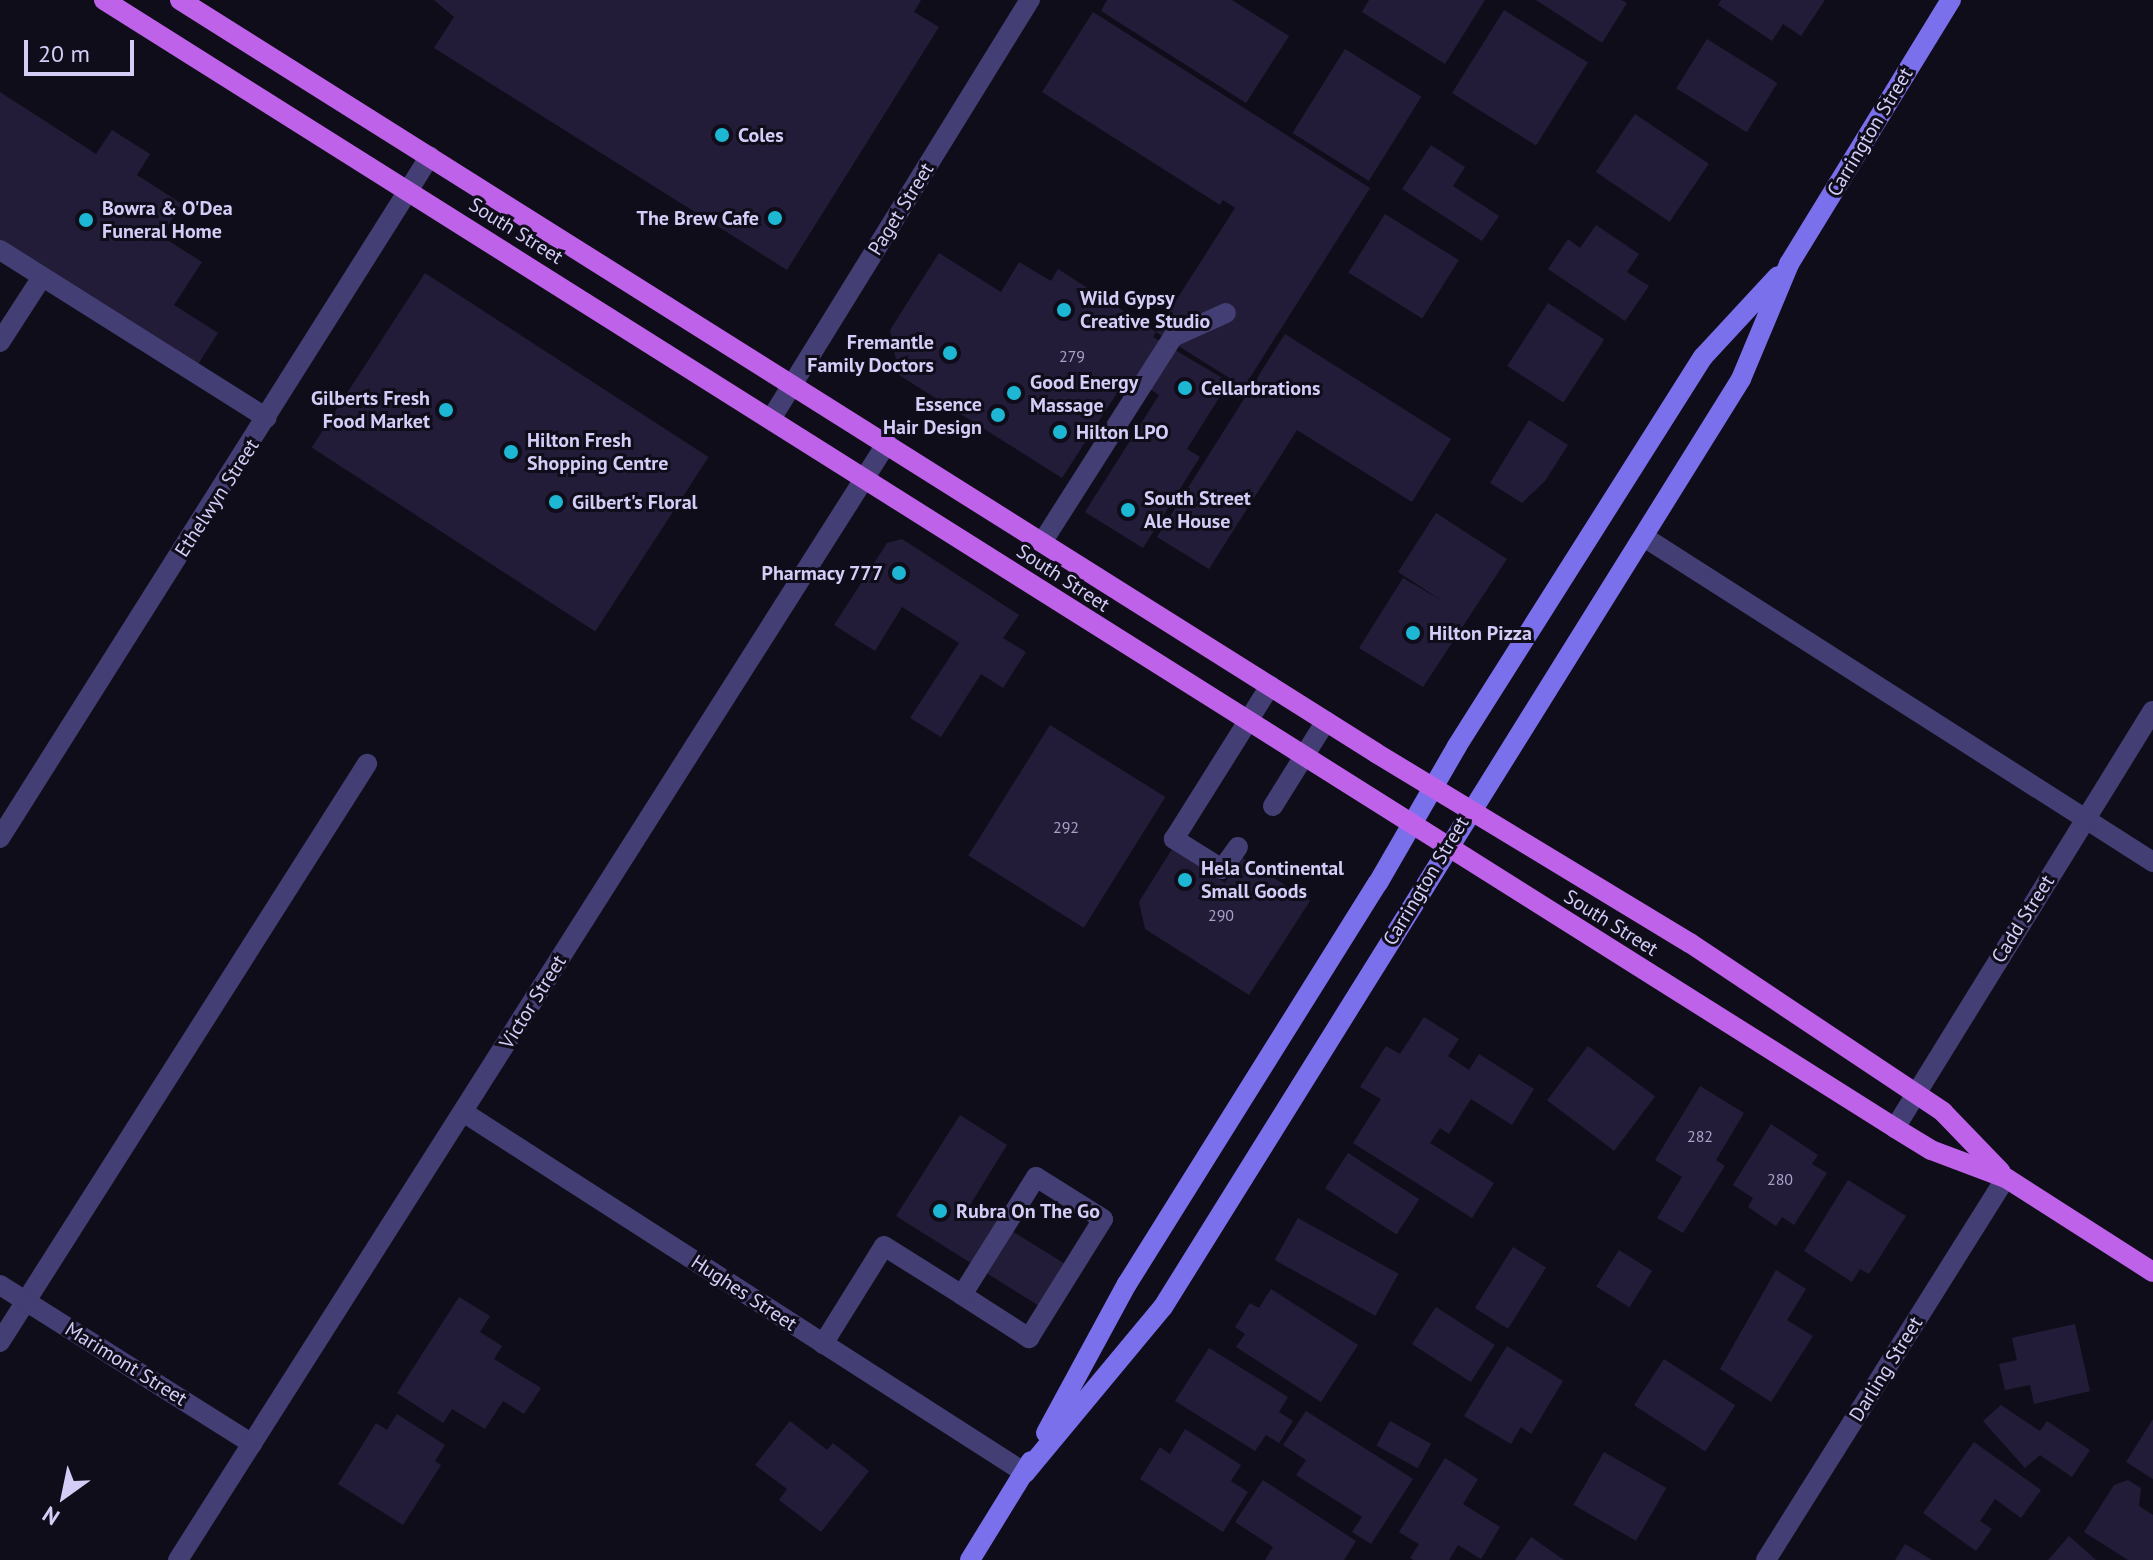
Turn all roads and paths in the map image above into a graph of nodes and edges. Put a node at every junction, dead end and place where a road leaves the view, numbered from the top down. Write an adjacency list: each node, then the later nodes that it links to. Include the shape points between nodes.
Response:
1 (104, 0): 5 (main road, South Street)
2 (180, 0): 6 (main road, South Street)
3 (1030, 0): 13 (street, Paget Street)
4 (1951, 0): 9 (main road, Carrington Street)
5 (128, 7): 7 (main road, South Street)
6 (430, 156): 7 (street, Ethelwyn Street); 13 (main road, South Street)
7 (408, 191): 14 (street, Ethelwyn Street); 15 (main road, South Street)
8 (0, 250): 10 (street)
9 (1789, 264): 18 (main road, Carrington Street, via 1741,379); 26 (main road, Carrington Street, via 1703,357)
10 (42, 277): 12 (street); 14 (street)
11 (1226, 313): 19 (street, via 1173,337)
12 (0, 342)
13 (793, 383): 15 (street, Paget Street); 16 (main road, South Street)
14 (267, 418): 31 (street, Ethelwyn Street)
15 (771, 419): 17 (main road, South Street)
16 (887, 443): 17 (street, Victor Street); 19 (main road, South Street)
17 (864, 479): 23 (main road, South Street); 36 (street, Victor Street)
18 (1644, 537): 28 (main road, Carrington Street); 29 (street)
19 (1043, 541): 20 (main road, South Street)
20 (1270, 686): 22 (main road, South Street); 23 (street)
21 (2153, 711): 29 (street, Cadd Street)
22 (1326, 721): 24 (street); 26 (main road, South Street)
23 (1247, 722): 24 (main road, South Street); 32 (street, via 1174,839 1222,869)
24 (1303, 758): 27 (street); 30 (main road, South Street)
25 (367, 764): 42 (street)
26 (1433, 785): 28 (main road, South Street); 30 (main road, Carrington Street)
27 (1273, 806)
28 (1471, 807): 33 (main road, Carrington Street); 35 (main road, South Street, via 1690,943)
29 (2085, 819): 34 (street); 35 (street, Cadd Street)
30 (1409, 826): 33 (main road, South Street); 46 (main road, Carrington Street, via 1127,1284)
31 (0, 838)
32 (1238, 847)
33 (1447, 849): 37 (main road, South Street); 46 (main road, Carrington Street, via 1163,1307)
34 (2153, 862)
35 (1915, 1093): 37 (street, Cadd Street); 38 (main road, South Street, via 1943,1112)
36 (463, 1112): 44 (street, Hughes Street); 45 (street, Victor Street)
37 (1895, 1128): 38 (main road, South Street, via 1931,1150)
38 (2006, 1178): 39 (main road, South Street); 49 (street, Darling Street)
39 (2153, 1272)
40 (0, 1285): 42 (street, Marimont Street)
41 (962, 1295): 41 (street, via 1029,1338 1103,1219 1036,1177); 44 (street, via 884,1246)
42 (26, 1301): 43 (street); 45 (street, Marimont Street)
43 (0, 1342)
44 (823, 1344): 46 (street, Hughes Street)
45 (252, 1444): 47 (street, Victor Street)
46 (1025, 1473): 48 (main road, Carrington Street)
47 (178, 1560)
48 (970, 1560)
49 (1766, 1560)

